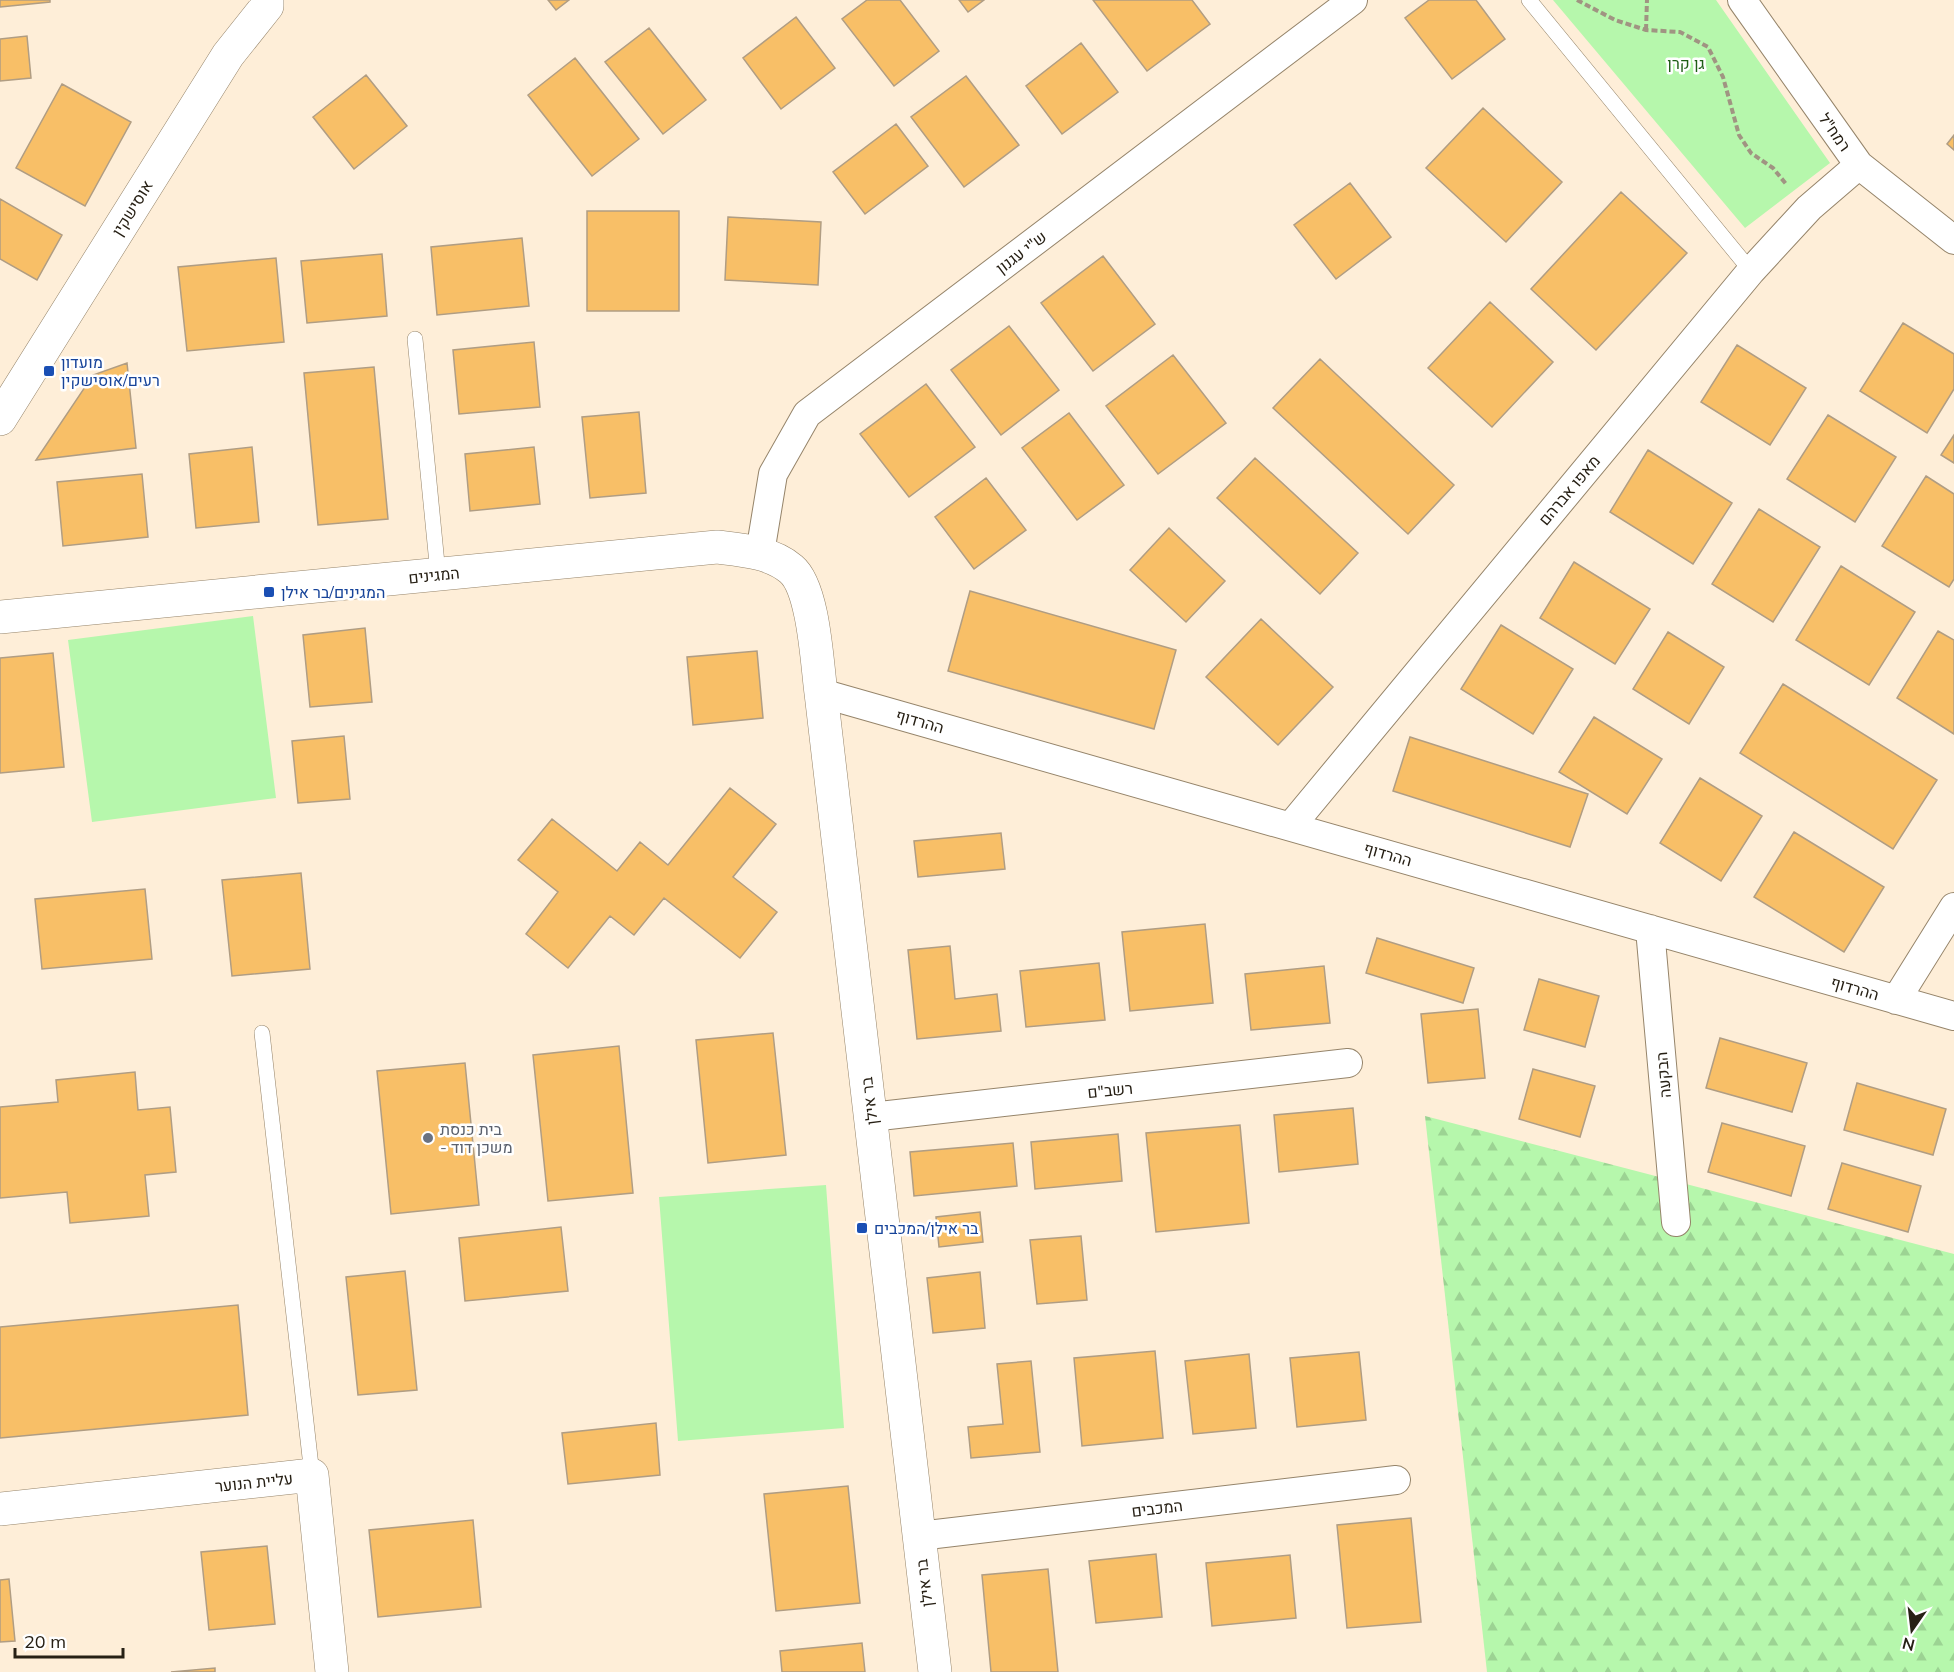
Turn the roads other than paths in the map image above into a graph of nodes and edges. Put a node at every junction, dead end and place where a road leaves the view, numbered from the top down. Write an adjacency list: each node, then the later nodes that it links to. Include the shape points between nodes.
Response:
1 (1353, 0): 10 (street, ש"י עגנון, via 807,414 773,474)
2 (1529, 0): 7 (lane)
3 (1742, 0): 5 (street, רמח"ל)
4 (269, 2): 9 (street, אוסישקין, via 228,55)
5 (1858, 165): 6 (street, רמח"ל); 7 (street, מאפו אברהם, via 1809,208)
6 (1954, 240)
7 (1751, 271): 14 (street, מאפו אברהם)
8 (415, 339): 11 (lane)
9 (0, 419)
10 (760, 553): 11 (street, המגינים, via 717,547); 13 (street, בר אילן, via 792,570 808,598)
11 (438, 574): 12 (street, המגינים)
12 (0, 617)
13 (821, 693): 14 (street, ההרדוף); 21 (street, בר אילן)
14 (1291, 826): 16 (street, ההרדוף)
15 (1954, 907): 17 (street)
16 (1650, 929): 17 (street, ההרדוף); 22 (street, הבקעה)
17 (1896, 1000): 18 (street, ההרדוף)
18 (1954, 1016)
19 (262, 1034): 23 (lane)
20 (1348, 1063): 21 (street, רשב"ם)
21 (871, 1117): 26 (street, בר אילן)
22 (1676, 1221)
23 (312, 1475): 25 (street, עליית הנוער); 27 (street, עליית הנוער)
24 (1396, 1480): 26 (street, המכבים)
25 (0, 1509)
26 (919, 1536): 28 (street, בר אילן)
27 (332, 1672)
28 (934, 1672)

